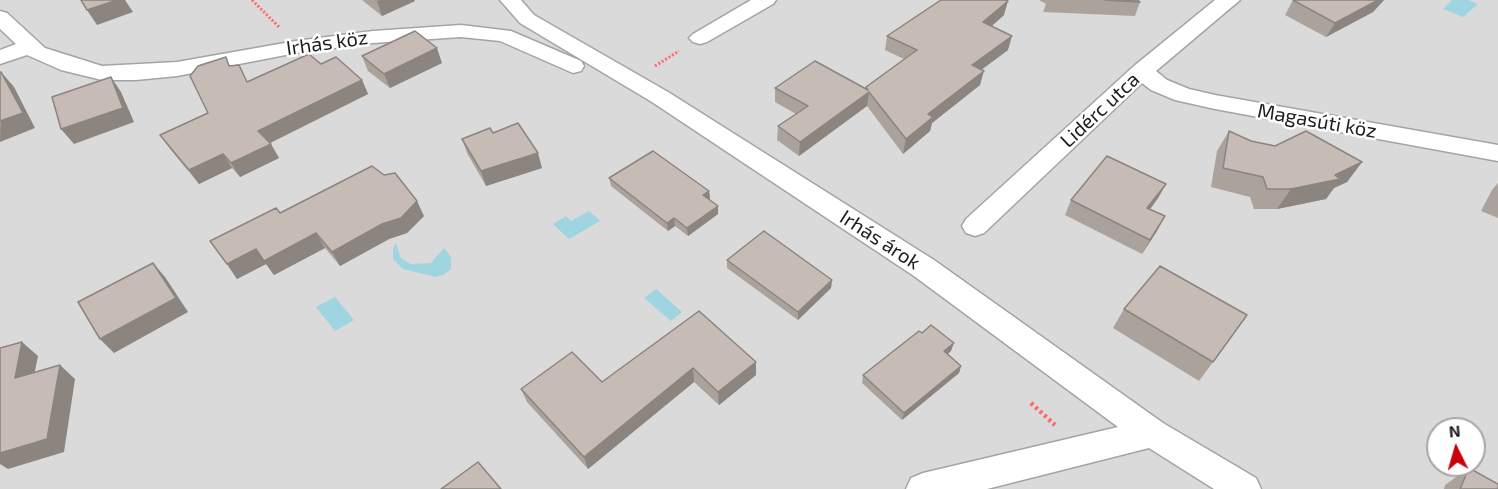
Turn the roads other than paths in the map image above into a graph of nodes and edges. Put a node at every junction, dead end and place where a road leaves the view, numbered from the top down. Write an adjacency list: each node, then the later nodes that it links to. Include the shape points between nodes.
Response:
1 (510, 0): 9 (street, Irhás árok, via 527,20)
2 (765, 0): 5 (street)
3 (1216, 2): 8 (street, Lidérc utca)
4 (0, 17): 6 (street, Irhás köz)
5 (700, 38)
6 (29, 47): 7 (street); 9 (street, Irhás köz, via 48,59 89,71 117,74 177,69 299,46 461,31 504,35 634,96)
7 (0, 57)
8 (1143, 71): 10 (street, Magasúti köz, via 1159,85 1183,95); 11 (street, Lidérc utca)
9 (660, 97): 12 (street, Irhás árok, via 924,268)
10 (1498, 153)
11 (975, 226)
12 (1152, 433): 13 (street); 14 (street, Irhás árok)
13 (923, 489)
14 (1244, 489)

